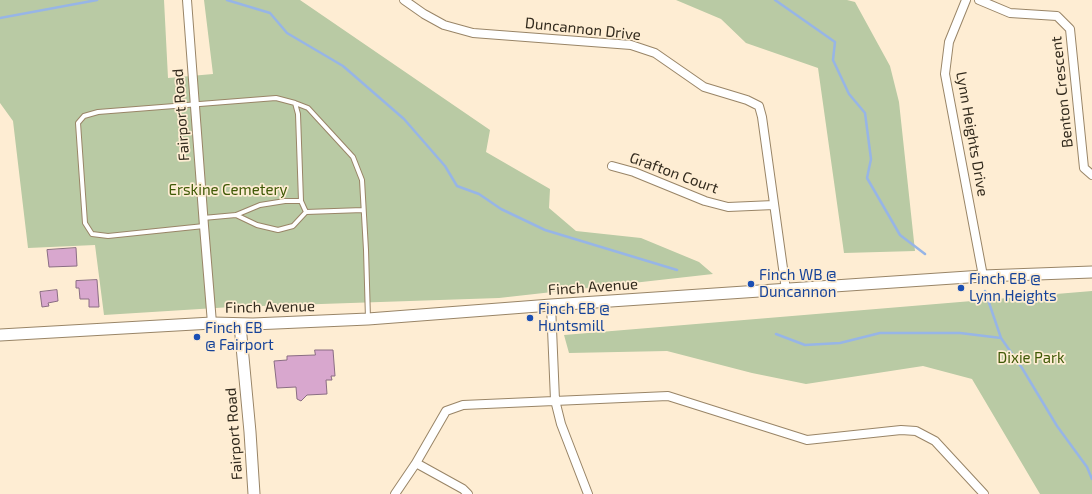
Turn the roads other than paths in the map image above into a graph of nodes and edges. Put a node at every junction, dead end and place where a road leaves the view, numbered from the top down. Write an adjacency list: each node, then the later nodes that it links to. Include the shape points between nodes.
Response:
1 (188, 0): 6 (street, Fairport Road)
2 (404, 0): 10 (street, Duncannon Drive, via 444,25 473,33 631,45 655,52 704,87 753,103 758,106 762,117)
3 (966, 0): 16 (street, Lynn Heights Drive, via 949,42 945,74)
4 (979, 0): 8 (street, Benton Crescent, via 1010,12 1057,16 1070,29 1084,168)
5 (295, 103): 6 (lane, via 276,98); 9 (lane, via 298,114); 11 (lane, via 308,108 353,157 362,180)
6 (194, 105): 14 (street, Fairport Road); 14 (lane, via 98,112 84,116 78,123 85,223 92,234 108,236)
7 (612, 166): 10 (street, Grafton Court, via 634,172 705,201 728,207)
8 (1092, 175)
9 (301, 201): 12 (lane); 13 (lane, via 260,205)
10 (774, 205): 17 (street, Duncannon Drive)
11 (364, 210): 12 (lane); 19 (lane)
12 (306, 212): 13 (lane, via 293,226 278,230 257,225)
13 (236, 215): 14 (lane)
14 (203, 222): 20 (street, Fairport Road)
15 (1092, 272): 16 (main road, Finch Avenue)
16 (983, 276): 17 (main road, Finch Avenue)
17 (786, 290): 18 (main road, Finch Avenue)
18 (551, 305): 19 (main road, Finch Avenue); 23 (street)
19 (368, 319): 21 (main road, Finch Avenue)
20 (212, 323): 21 (main road, Finch Avenue); 22 (main road, Finch Avenue)
21 (240, 325): 25 (main road, Fairport Road)
22 (0, 335)
23 (555, 400): 24 (street, via 463,405 446,411); 28 (street, via 561,424); 29 (street, via 668,396 806,440 901,430 916,431 935,441)
24 (416, 463): 26 (street); 27 (street, via 464,489)
25 (254, 494)
26 (395, 494)
27 (468, 494)
28 (588, 494)
29 (984, 494)

